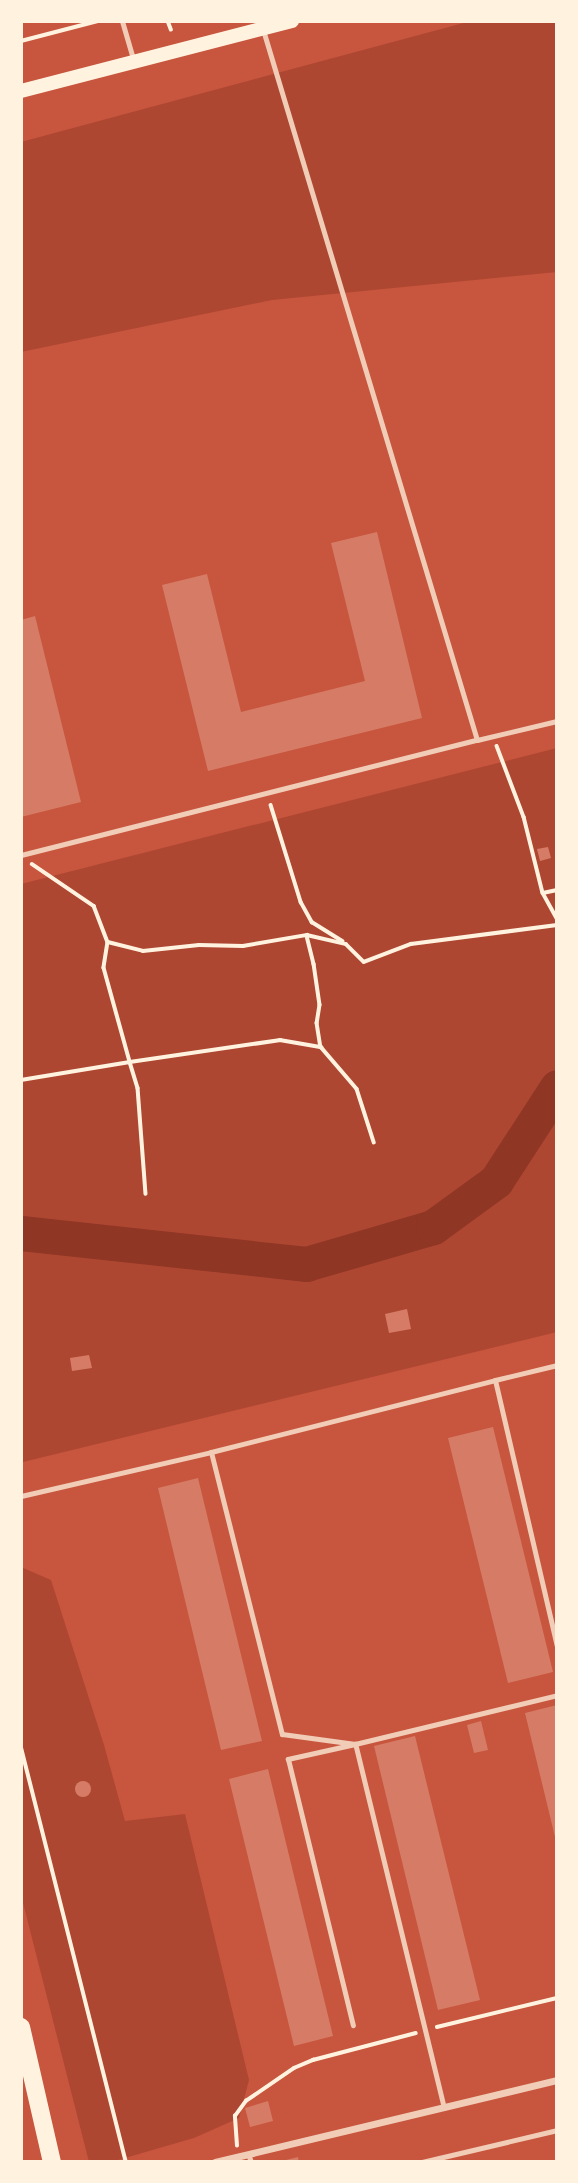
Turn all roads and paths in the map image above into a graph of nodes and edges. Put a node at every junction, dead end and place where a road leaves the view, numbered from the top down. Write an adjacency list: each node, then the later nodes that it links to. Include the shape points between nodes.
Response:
1 (98, 21): 7 (path)
2 (122, 21): 8 (lane)
3 (168, 21): 5 (path)
4 (292, 21): 6 (main road)
5 (171, 29)
6 (263, 29): 8 (main road); 12 (lane)
7 (21, 41)
8 (134, 62): 9 (main road)
9 (21, 91)
10 (557, 721): 11 (lane)
11 (493, 736): 12 (lane); 17 (path, via 524,817)
12 (477, 740): 13 (lane)
13 (267, 793): 14 (lane); 22 (path, via 301,902 312,922)
14 (21, 855)
15 (31, 863): 21 (path, via 94,906)
16 (557, 890): 17 (path)
17 (543, 893): 18 (path)
18 (557, 918)
19 (557, 925): 22 (path, via 411,944 364,962)
20 (306, 935): 21 (path, via 243,946 143,951); 22 (path); 23 (path, via 320,1005)
21 (108, 942): 24 (path, via 104,968)
22 (346, 944)
23 (321, 1047): 24 (path, via 280,1040); 26 (path, via 357,1088)
24 (130, 1062): 25 (path); 27 (path, via 139,1099)
25 (21, 1080)
26 (374, 1142)
27 (146, 1194)
28 (557, 1365): 29 (lane)
29 (495, 1380): 30 (lane); 32 (lane)
30 (211, 1452): 31 (lane); 34 (lane, via 282,1734)
31 (21, 1496)
32 (557, 1647)
33 (557, 1695): 34 (lane)
34 (355, 1744): 37 (lane, via 288,1759); 39 (lane)
35 (21, 1746): 46 (path)
36 (557, 1998): 39 (path)
37 (353, 2025)
38 (21, 2027): 45 (main road)
39 (425, 2030): 41 (lane); 43 (path, via 294,2068 246,2101 236,2116)
40 (557, 2080): 41 (street)
41 (444, 2108): 44 (street)
42 (557, 2130): 48 (lane)
43 (239, 2157): 44 (street); 47 (street)
44 (250, 2158)
45 (52, 2162)
46 (126, 2162)
47 (215, 2162)
48 (422, 2162)

